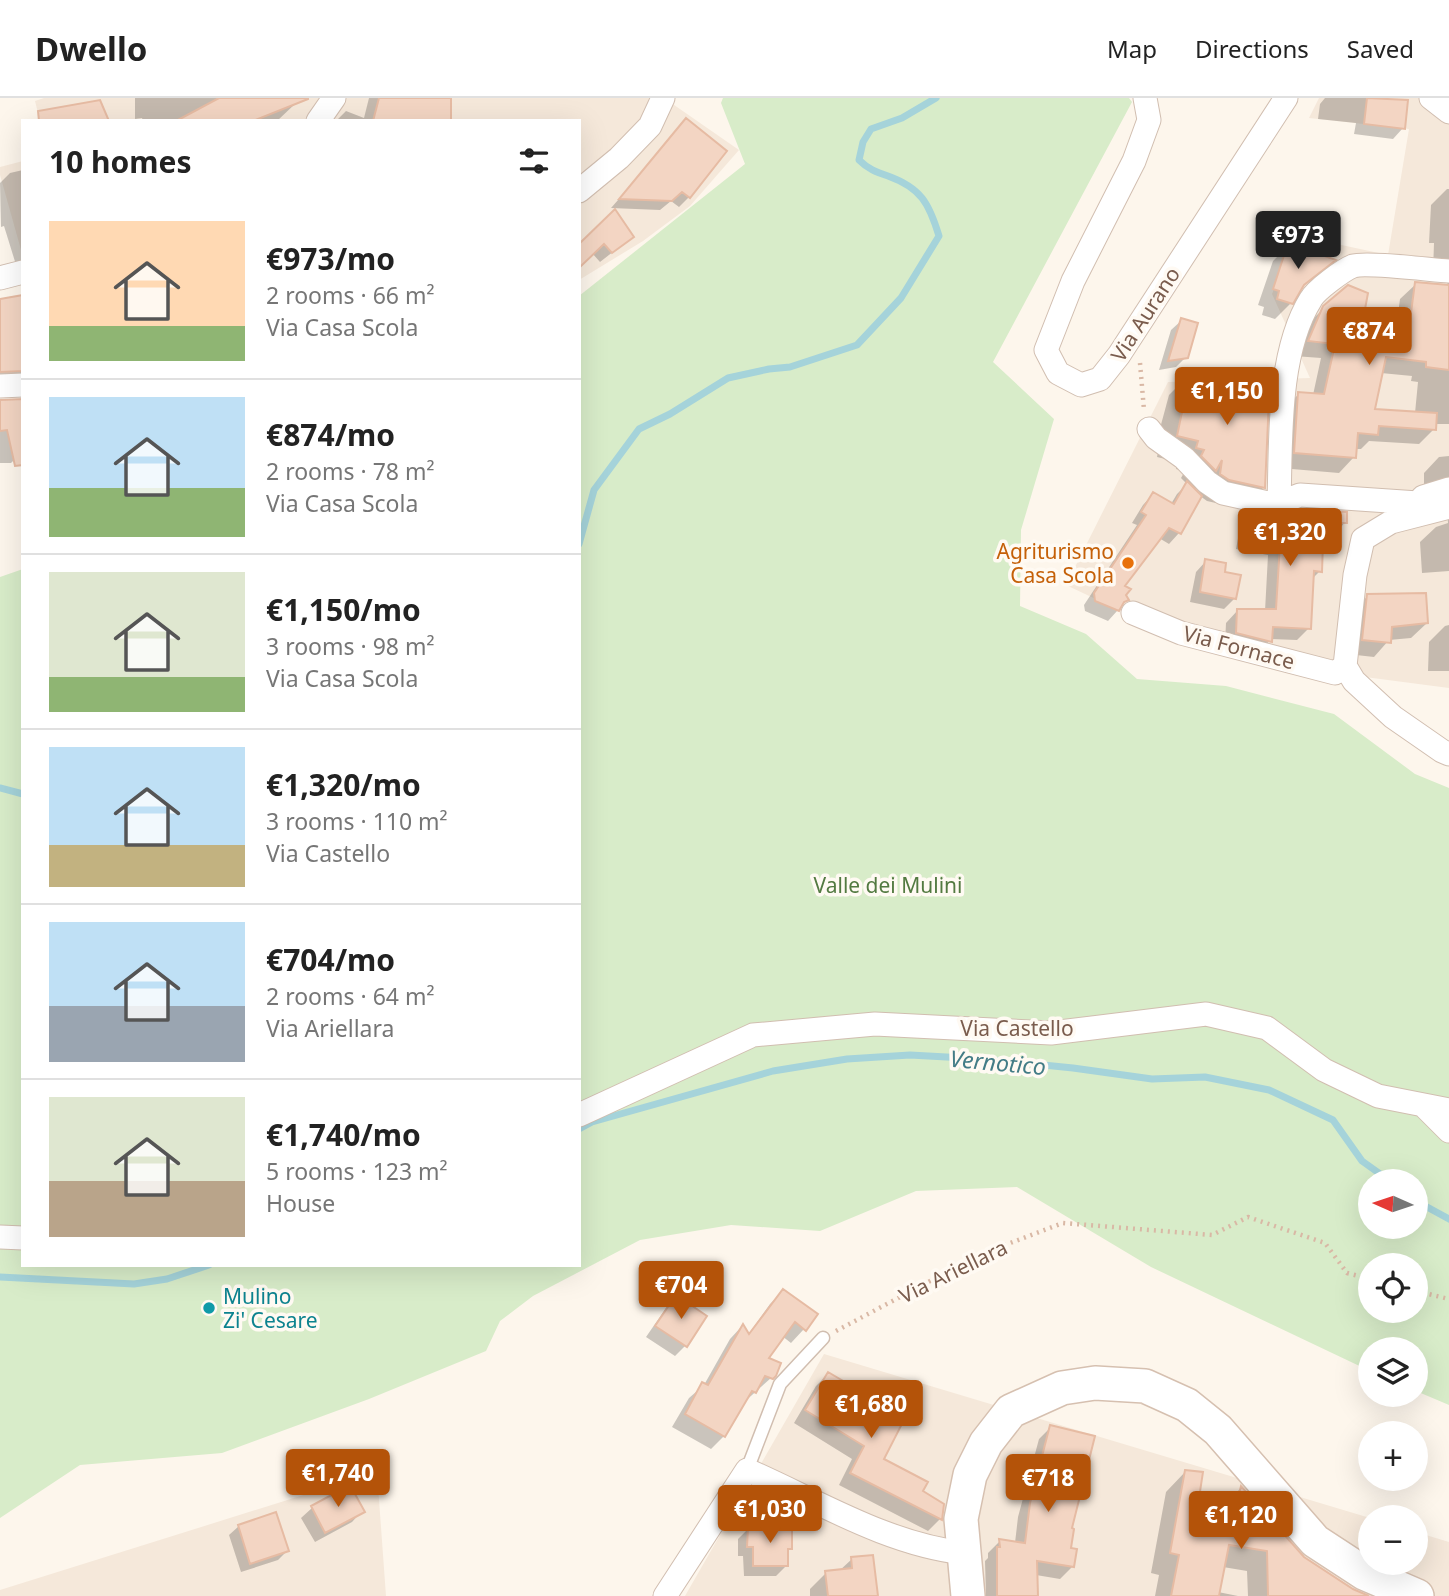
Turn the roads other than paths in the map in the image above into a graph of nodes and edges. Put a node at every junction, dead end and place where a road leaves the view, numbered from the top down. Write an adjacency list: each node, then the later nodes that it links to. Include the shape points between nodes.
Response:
1 (334, 98): 7 (street)
2 (663, 98): 8 (street, via 650,126)
3 (1145, 98): 4 (street, Via Aurano, via 1149,120 1134,161 1073,281 1046,349 1058,373 1081,385 1100,379 1119,355)
4 (1286, 98)
5 (1431, 98): 6 (street)
6 (1449, 112)
7 (319, 119)
8 (581, 189)
9 (1449, 271): 16 (street, via 1354,266 1312,295 1288,371)
10 (21, 273): 11 (street)
11 (0, 278)
12 (21, 385): 13 (street)
13 (0, 386)
14 (1149, 429): 16 (street, via 1223,493)
15 (1449, 489): 18 (street, via 1423,497)
16 (1279, 503): 18 (street, via 1300,495)
17 (1449, 507): 18 (street)
18 (1411, 511): 20 (street, via 1363,539)
19 (1133, 613): 20 (street, Via Fornace, via 1181,633 1335,673)
20 (1345, 666): 21 (street, via 1354,681 1393,717)
21 (1449, 754)
22 (1422, 1103): 23 (street, Via Castello); 24 (street, Via Castello, via 1378,1096 1324,1070 1267,1028 1206,1014 1051,1033 875,1024 753,1035); 25 (street)
23 (1449, 1110)
24 (581, 1114)
25 (1449, 1131)
26 (0, 1237): 27 (street)
27 (21, 1238)
28 (823, 1338): 29 (lane, via 780,1384)
29 (747, 1470): 30 (street, via 885,1533); 31 (street)
30 (964, 1553): 32 (main road); 33 (main road, via 961,1519 970,1475 986,1443 1011,1411 1062,1388 1095,1383 1145,1386 1187,1405 1218,1430 1315,1541 1364,1573)
31 (665, 1596)
32 (968, 1596)
33 (1417, 1596)

